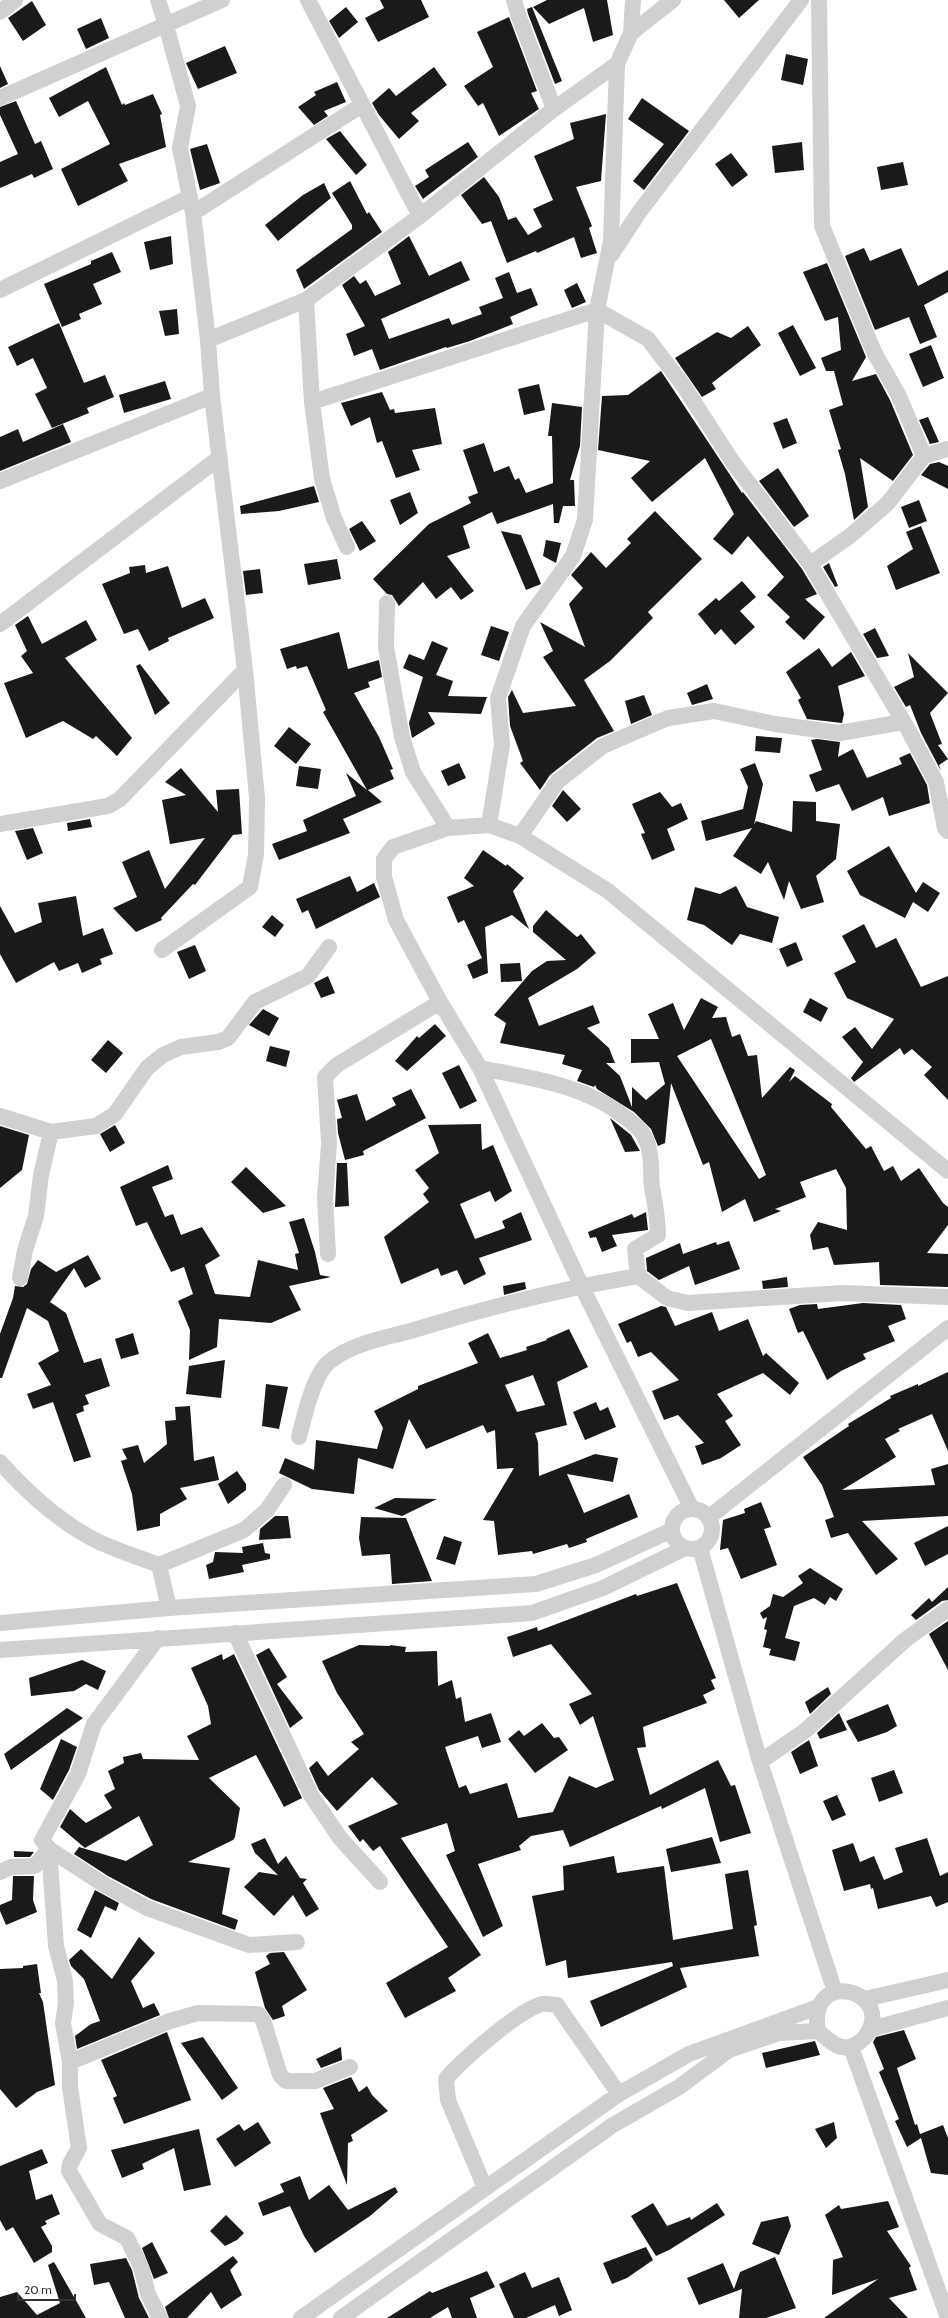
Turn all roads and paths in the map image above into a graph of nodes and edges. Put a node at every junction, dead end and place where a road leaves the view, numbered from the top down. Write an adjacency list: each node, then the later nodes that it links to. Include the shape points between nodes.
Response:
1 (15, 0): 10 (street)
2 (158, 0): 11 (street)
3 (222, 0): 11 (street)
4 (308, 0): 15 (street)
5 (514, 0): 16 (street, via 518,17)
6 (633, 0): 12 (street)
7 (674, 0): 12 (street)
8 (801, 0): 20 (street, via 640,211)
9 (819, 0): 28 (street, via 822,226 874,352 899,396)
10 (0, 12)
11 (166, 25): 14 (street); 17 (street, via 188,106 180,148)
12 (631, 33): 13 (street)
13 (617, 64): 16 (street); 20 (street, via 612,241)
14 (0, 98)
15 (362, 105): 18 (street); 19 (street)
16 (554, 109): 19 (street)
17 (190, 197): 18 (street); 21 (street)
18 (193, 213): 24 (street)
19 (420, 216): 22 (street)
20 (606, 264): 23 (street)
21 (0, 290)
22 (306, 300): 24 (street); 26 (street)
23 (597, 310): 26 (street); 32 (street, via 648,339 683,385 732,461); 38 (street, via 585,520 573,556 523,626 498,698 502,745)
24 (208, 340): 25 (street)
25 (212, 396): 29 (street); 30 (street)
26 (312, 402): 31 (street, via 322,479 334,518)
27 (948, 449): 28 (street)
28 (924, 456): 32 (street, via 888,503 850,536)
29 (219, 458): 34 (street); 35 (street)
30 (0, 481)
31 (347, 547)
32 (810, 564): 36 (street)
33 (387, 603): 39 (street, via 386,647 402,738 413,772)
34 (0, 624)
35 (245, 670): 37 (street, via 120,799 108,806); 43 (street, via 258,798 256,854 250,887)
36 (903, 722): 40 (street, via 936,782); 41 (street, via 840,733 775,724 714,710 668,718 603,746 558,781)
37 (0, 824)
38 (489, 825): 39 (street); 41 (street)
39 (448, 828): 44 (street, via 393,847 384,859 384,877 396,920)
40 (948, 831)
41 (520, 836): 48 (street, via 608,891)
42 (329, 947): 47 (street, via 308,976 255,1002 228,1038 218,1042 181,1047 163,1055 147,1068 115,1114 96,1126)
43 (162, 950)
44 (440, 1002): 45 (street); 49 (street, via 337,1065 325,1076 329,1143 326,1198)
45 (480, 1068): 50 (street, via 561,1084 600,1100 638,1128 647,1141 651,1157 652,1186 658,1217 658,1235 635,1249); 52 (street)
46 (0, 1116): 47 (street)
47 (51, 1132): 51 (street, via 41,1175 36,1216 25,1250)
48 (948, 1171)
49 (328, 1254)
50 (638, 1276): 52 (street); 53 (street, via 667,1298 688,1303 842,1293)
51 (20, 1278)
52 (581, 1285): 55 (street, via 505,1302 357,1346 328,1363 313,1387); 58 (street)
53 (948, 1297)
54 (948, 1328): 59 (street)
55 (299, 1437)
56 (0, 1462): 62 (street, via 64,1520 95,1540)
57 (284, 1484): 62 (street, via 267,1510 244,1530)
58 (692, 1509): 59 (street); 60 (street, via 678,1516)
59 (708, 1518): 61 (street, via 712,1529 711,1537)
60 (672, 1530): 61 (street, via 674,1538); 63 (street, via 596,1565 536,1584)
61 (693, 1548): 66 (street, via 603,1588 532,1613); 69 (street)
62 (159, 1565): 63 (street)
63 (169, 1608): 65 (street)
64 (948, 1609): 69 (street, via 905,1640 806,1730)
65 (0, 1623)
66 (235, 1633): 67 (street); 72 (street, via 311,1795 340,1838)
67 (158, 1638): 68 (street); 70 (street, via 94,1724 78,1774 42,1840)
68 (0, 1650)
69 (760, 1762): 75 (street)
70 (49, 1849): 71 (street, via 35,1866 11,1868); 73 (street, via 103,1884 147,1908 250,1945); 82 (street, via 56,1946 65,1981 66,2003 63,2022)
71 (0, 1872)
72 (380, 1882)
73 (297, 1942)
74 (948, 1980): 76 (street)
75 (835, 1992): 76 (street, via 851,1991); 77 (street, via 826,1996)
76 (865, 1999): 79 (street, via 873,2019)
77 (818, 2007): 80 (street, via 815,2017); 84 (street, via 689,2054)
78 (948, 2008): 79 (street)
79 (871, 2029): 81 (street, via 863,2041)
80 (818, 2031): 81 (street, via 838,2047); 88 (street, via 780,2033 729,2050 679,2087 613,2125)
81 (851, 2047): 89 (street)
82 (70, 2062): 83 (street, via 170,2021 198,2013 258,2014 263,2020 280,2075 286,2081 316,2081); 86 (street, via 70,2087 79,2148 70,2164 70,2171 100,2224 127,2238)
83 (350, 2067)
84 (619, 2094): 85 (street); 85 (street, via 557,2005 543,2004 520,2015 455,2068 446,2079 448,2100)
85 (485, 2188): 87 (street)
86 (160, 2318)
87 (301, 2318)
88 (341, 2318)
89 (948, 2318)

